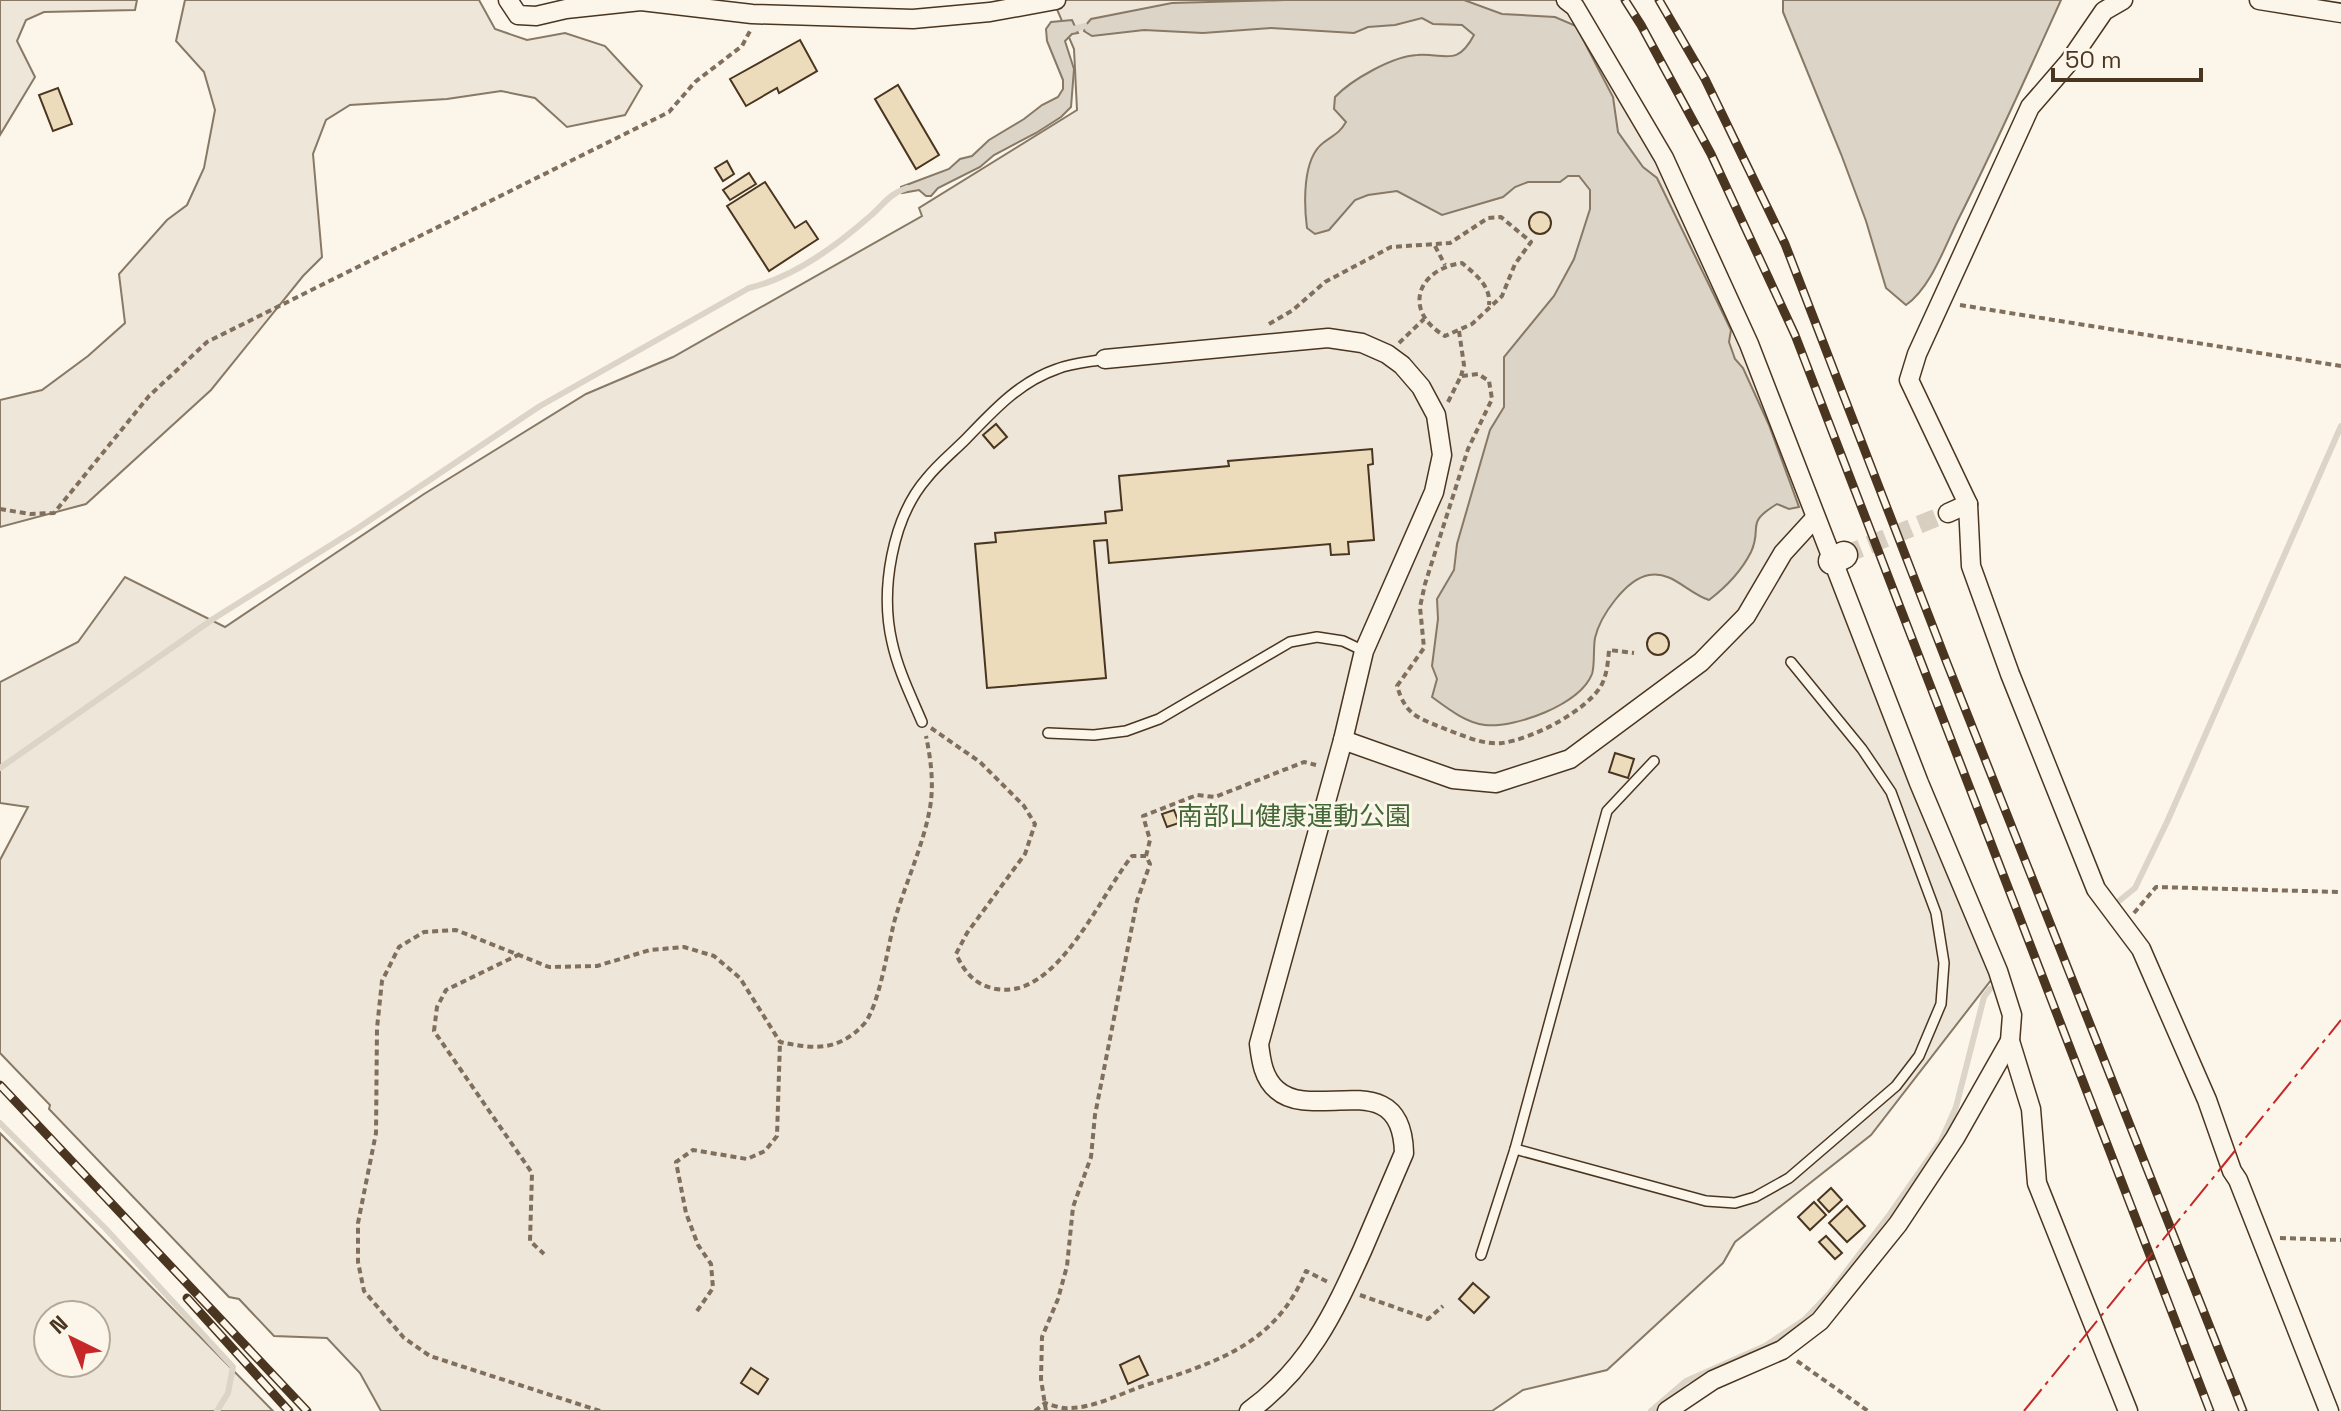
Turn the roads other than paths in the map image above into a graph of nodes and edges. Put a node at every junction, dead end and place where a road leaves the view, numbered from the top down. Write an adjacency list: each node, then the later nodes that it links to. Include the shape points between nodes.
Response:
1 (508, 0): 6 (street, via 518,15 536,16 641,1)
2 (1056, 0): 6 (street, via 913,19)
3 (1566, 0): 11 (street, via 1664,158 1749,344)
4 (2123, 0): 9 (street, via 2104,11 2030,107 1909,380)
5 (2259, 0): 7 (street)
6 (752, 7)
7 (2341, 13)
8 (1105, 359): 12 (street, via 1328,338 1362,343 1387,354 1421,387 1436,415 1442,455 1434,492); 14 (lane, via 1059,368 1027,383 926,479 910,503 892,559 888,599 891,640)
9 (1968, 504): 10 (street); 24 (street, via 1971,566 2010,674 2096,889 2141,949 2207,1100)
10 (1948, 513)
11 (1815, 518): 16 (street, via 1783,553 1746,616 1701,662 1570,759 1496,783 1453,779); 18 (street, via 1838,558 1919,783 1998,971 2012,1015)
12 (1364, 651): 15 (lane, via 1317,637 1290,642 1148,723 1094,735); 16 (street)
13 (1791, 662): 19 (lane, via 1891,792 1936,913 1944,963 1941,1004 1919,1056 1896,1086 1789,1178 1735,1203 1706,1201)
14 (922, 722)
15 (1048, 733)
16 (1343, 740): 21 (street, via 1259,1044 1263,1071 1277,1091 1300,1100 1364,1099 1389,1111 1403,1134 1404,1153 1315,1345 1291,1376)
17 (1654, 761): 19 (lane, via 1607,811)
18 (2010, 1041): 22 (street, via 1898,1224 1820,1321 1782,1350 1713,1380); 23 (street, via 2031,1109 2037,1183)
19 (1515, 1149): 20 (lane)
20 (1481, 1255)
21 (1249, 1411)
22 (1667, 1411)
23 (2128, 1411)
24 (2329, 1411)

